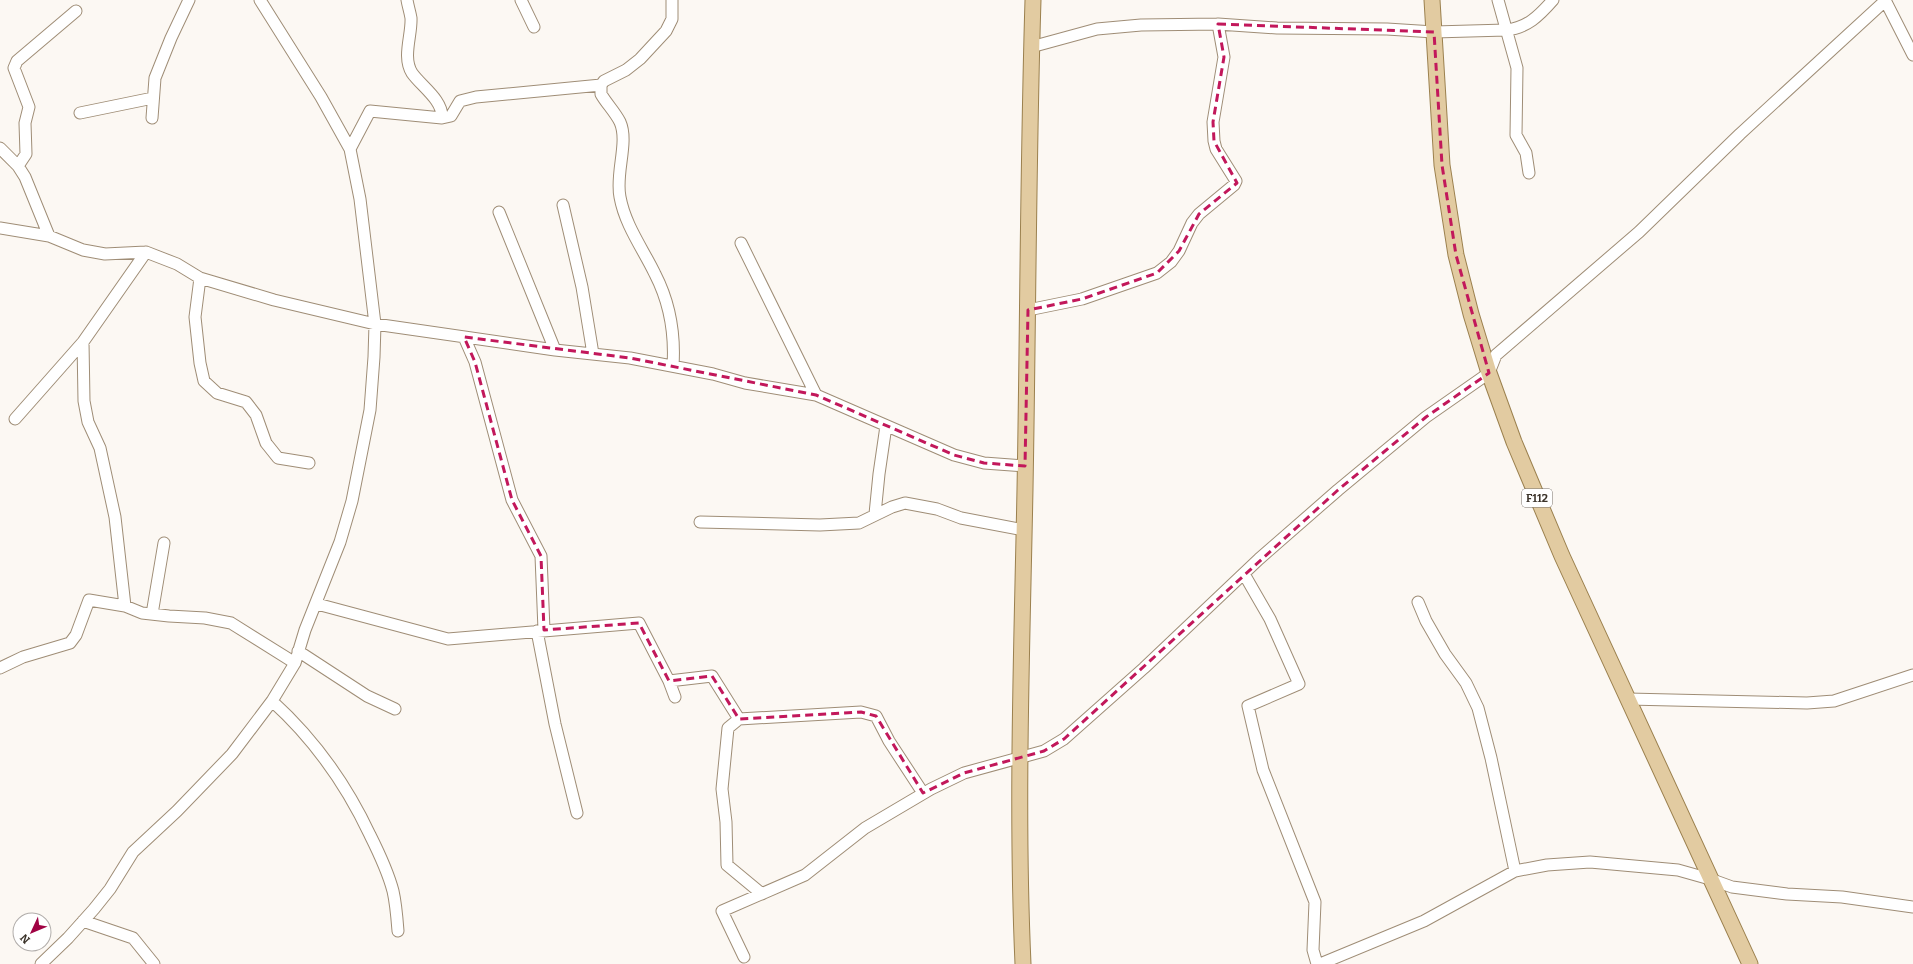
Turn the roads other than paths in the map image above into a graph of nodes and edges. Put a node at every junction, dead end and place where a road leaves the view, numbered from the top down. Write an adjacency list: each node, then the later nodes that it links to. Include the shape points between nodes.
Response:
1 (189, 0): 19 (street, via 155,78)
2 (260, 0): 24 (street, via 321,97)
3 (407, 0): 22 (street, via 411,18 408,61 412,72 427,88 442,113)
4 (521, 0): 13 (street)
5 (672, 0): 18 (street, via 672,19 652,48 626,70)
6 (1033, 0): 16 (main road)
7 (1432, 0): 15 (main road, F112)
8 (1498, 0): 14 (street)
9 (1553, 0): 14 (street, via 1529,23 1517,29)
10 (1886, 0): 17 (street); 41 (street, via 1735,139 1639,232 1496,355)
11 (76, 11): 25 (street, via 17,61 14,68 29,107 25,123 26,154)
12 (1218, 24): 15 (street); 16 (street, via 1141,25 1097,29); 34 (street, via 1224,57 1213,122 1214,141 1216,150 1236,182 1234,186 1199,214 1179,251 1171,262 1157,273 1082,299)
13 (534, 27)
14 (1506, 30): 15 (street); 26 (street, via 1517,68 1516,135 1526,153)
15 (1434, 32): 41 (main road, F112, via 1442,165 1456,255)
16 (1031, 47): 34 (main road)
17 (1913, 55)
18 (601, 85): 22 (street, via 476,97 460,101 451,116); 40 (street, via 600,94 620,121 622,130 618,176 623,211 657,276 667,306 674,343)
19 (153, 98): 20 (street); 21 (street)
20 (80, 113)
21 (152, 118)
22 (442, 118): 24 (street, via 370,111)
23 (0, 148): 25 (street)
24 (350, 149): 35 (street, via 360,199)
25 (18, 166): 30 (street)
26 (1529, 173)
27 (563, 205): 39 (street, via 582,287)
28 (499, 212): 38 (street)
29 (0, 228): 30 (street)
30 (49, 236): 32 (street, via 83,250 105,254)
31 (741, 243): 42 (street)
32 (146, 252): 33 (street, via 177,264); 37 (street)
33 (200, 278): 35 (street, via 274,300); 45 (street, via 196,317 204,381 217,393 246,402 256,415 266,443 278,458)
34 (1028, 310): 46 (main road)
35 (375, 324): 36 (street); 53 (street, via 370,410 363,453 342,535)
36 (464, 337): 38 (street); 56 (street, via 475,362 512,500 541,556)
37 (83, 342): 43 (street); 54 (street, via 84,401 88,422 100,448 114,517)
38 (555, 350): 39 (street)
39 (593, 354): 40 (street)
40 (674, 366): 42 (street, via 745,383)
41 (1489, 373): 51 (street, via 1426,417); 63 (main road, F112, via 1514,442 1562,556)
42 (816, 395): 44 (street)
43 (15, 419)
44 (886, 426): 46 (street, via 954,455 984,463); 47 (street)
45 (309, 462)
46 (1025, 466): 49 (main road)
47 (875, 514): 48 (street, via 859,523 840,525); 49 (street, via 905,503 961,518)
48 (700, 522)
49 (1024, 530): 67 (main road)
50 (164, 543): 55 (street)
51 (1244, 574): 67 (street, via 1064,739 1044,751); 80 (street, via 1270,619 1299,684 1248,706 1263,770 1315,902 1313,950)
52 (1418, 602): 70 (street, via 1426,621 1466,683 1478,708)
53 (317, 604): 56 (street, via 448,639); 57 (street)
54 (125, 606): 55 (street); 59 (street, via 89,600 76,635 70,643 23,657)
55 (152, 614): 58 (street, via 231,622)
56 (541, 630): 61 (street, via 639,623); 69 (street, via 555,724)
57 (298, 651): 58 (street); 65 (street, via 367,696)
58 (295, 663): 64 (street)
59 (0, 668)
60 (1913, 676): 63 (street, via 1834,700 1806,703)
61 (670, 681): 62 (street); 66 (street, via 712,676)
62 (675, 696)
63 (1628, 699): 71 (main road, F112)
64 (272, 701): 74 (street, via 232,754 204,785 133,852 110,889); 75 (street, via 314,743 360,812 383,861 391,886)
65 (395, 710)
66 (739, 719): 68 (street, via 861,712 876,716); 72 (street, via 728,728 722,789 727,866)
67 (1021, 757): 68 (street, via 964,773); 79 (main road)
68 (923, 793): 72 (street, via 865,828 805,875)
69 (577, 813)
70 (1515, 871): 71 (street, via 1547,865 1590,862 1678,870); 80 (street, via 1424,921)
71 (1710, 878): 73 (street, via 1740,888 1842,897); 81 (main road, F112)
72 (762, 894): 76 (street, via 722,911)
73 (1913, 907)
74 (83, 921): 77 (street); 78 (street, via 133,938)
75 (398, 931)
76 (744, 957)
77 (41, 964)
78 (154, 964)
79 (1023, 964)
80 (1319, 964)
81 (1750, 964)

